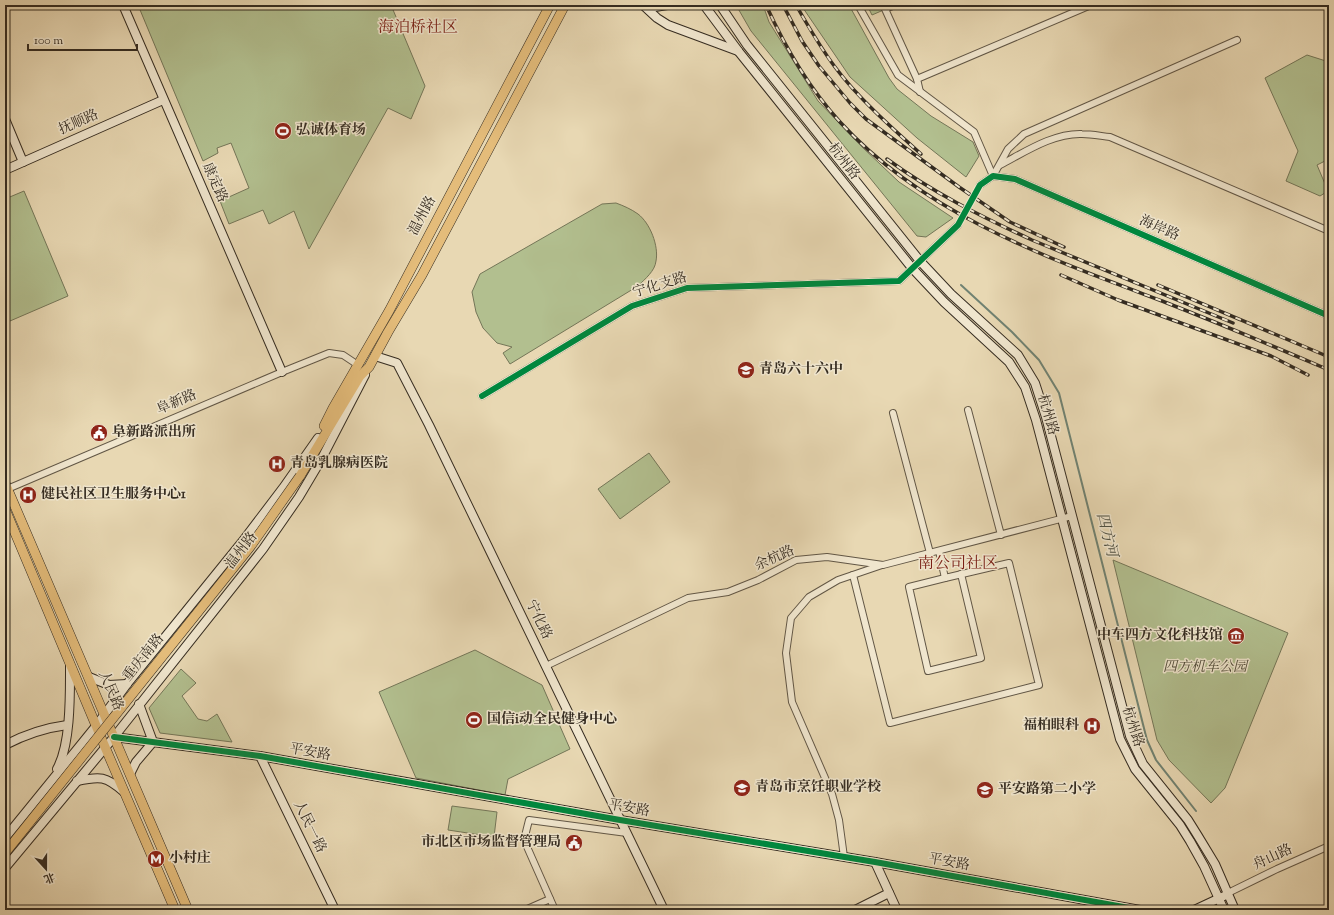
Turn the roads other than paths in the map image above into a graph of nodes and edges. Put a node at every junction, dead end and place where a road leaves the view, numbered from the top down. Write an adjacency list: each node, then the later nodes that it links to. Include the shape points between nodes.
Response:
1 (123, 5): 18 (main road, 康定路)
2 (550, 5): 31 (main road, 温州路)
3 (565, 5): 30 (main road, 温州路, via 422,275)
4 (642, 5): 15 (main road, via 668,25)
5 (652, 5): 6 (main road)
6 (667, 5)
7 (704, 5): 15 (main road, 杭州路)
8 (720, 5): 13 (main road, 杭州路)
9 (726, 5): 13 (main road)
10 (858, 5): 17 (street, via 898,75)
11 (895, 5): 16 (street, via 885,10)
12 (1091, 5): 16 (street)
13 (732, 23): 27 (main road, 杭州路)
14 (1237, 40): 21 (street, via 1024,134 1008,149)
15 (739, 52): 28 (main road, 杭州路)
16 (917, 79): 17 (street)
17 (920, 92): 23 (street, via 974,132)
18 (163, 100): 20 (main road, 抚顺路); 33 (main road, 康定路)
19 (5, 118): 20 (main road)
20 (23, 162): 22 (main road, 抚顺路)
21 (1000, 165): 23 (street); 26 (street, via 1046,142 1065,136 1081,134 1110,137)
22 (5, 170)
23 (993, 176): 24 (street); 29 (street, 海岸路, via 1015,179)
24 (980, 185)
25 (958, 225): 27 (street)
26 (1329, 231)
27 (920, 261): 28 (street); 41 (main road, 杭州路, via 955,298 1018,355 1031,376 1046,417)
28 (912, 268): 34 (street, 宁化支路, via 899,281 891,282 687,288 632,306); 42 (main road, 杭州路, via 947,306 1006,359 1022,381 1034,415)
29 (1329, 316)
30 (375, 356): 32 (main road, 温州路); 51 (main road, 宁化路, via 397,363)
31 (358, 365): 33 (street, 阜新路, via 343,354 329,353); 37 (main road, 温州路)
32 (369, 368): 38 (main road, 温州路, via 360,376); 54 (main road, 温州路, via 299,497 263,549)
33 (282, 372): 39 (street, 阜新路)
34 (482, 396)
35 (968, 410): 43 (street)
36 (893, 413): 45 (street)
37 (318, 438): 38 (main road, 温州路); 53 (main road, 温州路, via 242,542)
38 (300, 476): 71 (main road, 重庆南路, bridge, via 250,547)
39 (6, 487): 52 (main road, 人民路)
40 (5, 509): 50 (main road, 人民路)
41 (1072, 516): 42 (street, 余杭路); 76 (main road, 杭州路, via 1132,741 1148,771 1188,820)
42 (1061, 519): 43 (street, 余杭路); 77 (main road, 杭州路, via 1117,730 1125,751 1140,777 1190,840)
43 (1000, 535): 44 (street, 余杭路)
44 (939, 551): 45 (street, 余杭路); 49 (street)
45 (930, 553): 46 (street, 余杭路)
46 (883, 565): 48 (street); 51 (street, 余杭路, via 827,557 796,560 728,592 688,598)
47 (961, 574): 48 (street, via 1009,563 1039,685 890,723); 49 (street); 49 (street, via 981,658 928,672 909,587)
48 (853, 575): 72 (street, via 838,580 809,597 791,618 786,653 792,702 832,794 839,820)
49 (945, 578)
50 (70, 666): 56 (main road); 57 (main road, 人民路)
51 (546, 666): 67 (main road, 宁化路)
52 (89, 677): 53 (main road, via 109,685); 55 (main road, 人民路)
53 (127, 684): 55 (main road, 温州路)
54 (139, 704): 58 (main road, 温州路); 59 (main road)
55 (105, 715): 57 (main road); 58 (main road, 人民路)
56 (67, 725): 60 (main road, via 29,733); 64 (main road, via 63,754)
57 (96, 726): 61 (main road, 人民路); 64 (main road)
58 (114, 737): 59 (main road, 平安路); 61 (main road); 63 (main road, 人民路)
59 (153, 742): 62 (main road, 平安路); 63 (main road, via 136,762)
60 (5, 745)
61 (105, 747): 65 (main road); 66 (main road, 人民路)
62 (260, 756): 67 (main road, 平安路); 81 (main road, 人民一路)
63 (130, 774): 80 (main road, 人民路)
64 (51, 781): 69 (main road)
65 (77, 781): 66 (main road, via 102,778 114,783); 74 (main road)
66 (124, 792): 79 (main road, 人民路)
67 (620, 820): 68 (main road, 宁化路); 72 (main road, 平安路)
68 (627, 833): 78 (street, via 529,820 524,840); 84 (main road, 宁化路)
69 (5, 838)
70 (1329, 846): 76 (street, 舟山路)
71 (5, 853)
72 (844, 857): 73 (main road, 平安路)
73 (875, 862): 75 (main road); 87 (main road, 平安路)
74 (5, 868)
75 (889, 893): 85 (main road); 86 (main road)
76 (1228, 894): 77 (main road); 90 (main road, 杭州路)
77 (1219, 898): 88 (main road); 89 (main road, 杭州路)
78 (550, 899): 82 (street); 83 (street)
79 (175, 910)
80 (188, 910)
81 (335, 910)
82 (526, 910)
83 (555, 910)
84 (664, 910)
85 (855, 910)
86 (897, 910)
87 (1140, 910)
88 (1194, 910)
89 (1224, 910)
90 (1235, 910)

